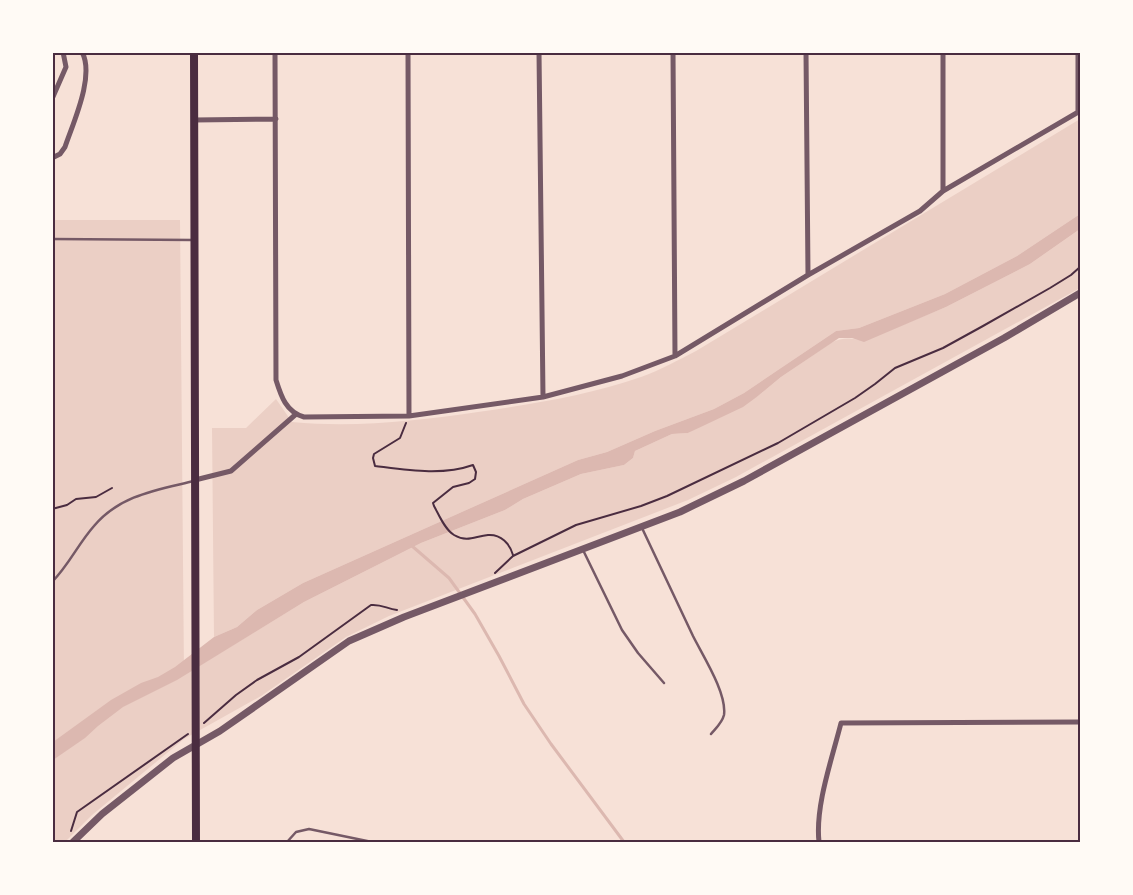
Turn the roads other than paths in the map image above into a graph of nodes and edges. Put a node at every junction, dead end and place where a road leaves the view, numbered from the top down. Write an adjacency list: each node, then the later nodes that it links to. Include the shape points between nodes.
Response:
1 (63, 52): 11 (street, via 66,67)
2 (82, 52): 15 (street, via 86,58 84,87 66,147)
3 (194, 52): 14 (main road)
4 (275, 52): 13 (street)
5 (408, 52): 24 (street)
6 (540, 52): 22 (street)
7 (673, 52): 21 (street)
8 (806, 52): 19 (street)
9 (943, 52): 16 (street)
10 (1078, 52): 12 (street)
11 (52, 99)
12 (1080, 112): 16 (street)
13 (276, 119): 14 (street); 23 (street, via 276,380 284,401)
14 (194, 120): 18 (main road)
15 (52, 158)
16 (943, 191): 19 (street, via 920,211)
17 (52, 239): 18 (lane)
18 (195, 240): 25 (main road)
19 (808, 276): 21 (street)
20 (1080, 293): 26 (street, via 744,481 680,512)
21 (674, 356): 22 (street, via 622,376)
22 (543, 397): 24 (street)
23 (295, 415): 24 (street); 25 (street, via 239,466 224,474)
24 (409, 416)
25 (195, 480): 28 (lane, via 141,493 118,505 94,526); 33 (main road)
26 (642, 526): 27 (street); 31 (lane, via 698,648 713,672 724,715)
27 (582, 549): 29 (lane, via 622,630); 32 (street, via 380,626 349,641 220,731 173,758)
28 (52, 582)
29 (664, 683)
30 (1080, 722): 36 (street, via 841,723 821,804)
31 (711, 734)
32 (71, 840)
33 (196, 842)
34 (287, 842): 35 (lane, via 296,832 308,828)
35 (372, 842)
36 (819, 842)

